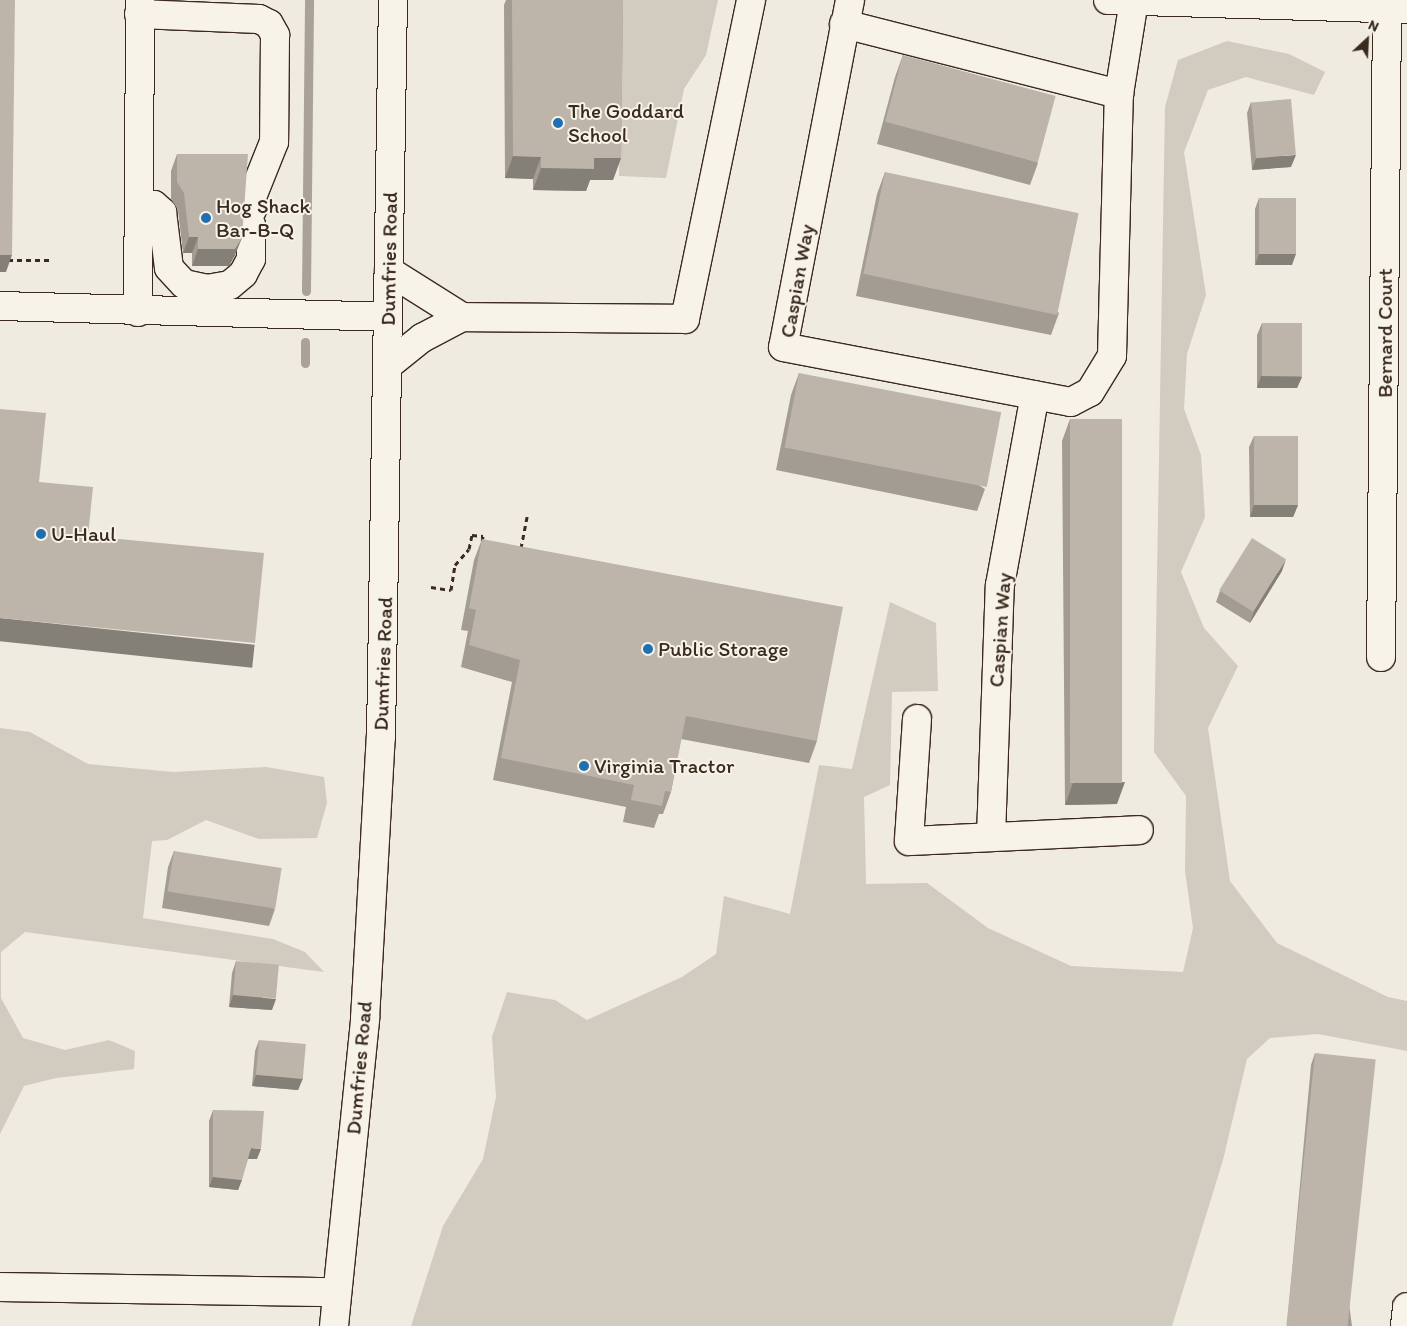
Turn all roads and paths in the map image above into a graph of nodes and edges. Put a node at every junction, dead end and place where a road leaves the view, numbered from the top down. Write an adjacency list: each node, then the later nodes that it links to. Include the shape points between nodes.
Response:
1 (393, 0): 11 (street, Dumfries Road)
2 (751, 0): 15 (street, via 685,320)
3 (1125, 1): 5 (street); 7 (street, Caspian Way)
4 (140, 7): 8 (street); 8 (street, via 259,19 269,24 275,35 274,142 252,197 251,259 243,274 230,285 207,289 184,284 169,268 162,212 154,205)
5 (1397, 9): 22 (street, Bernard Court)
6 (847, 12): 7 (street, Caspian Way); 17 (street, Caspian Way, via 783,347)
7 (1119, 94): 17 (street, Caspian Way, via 1112,356 1090,392 1071,402)
8 (139, 206): 13 (street)
9 (8, 260): 10 (path)
10 (50, 260)
11 (389, 272): 14 (street, Dumfries Road); 15 (street)
12 (0, 306): 13 (street)
13 (138, 312): 14 (street)
14 (388, 317): 16 (street, Dumfries Road)
15 (462, 318): 16 (street, via 422,338)
16 (387, 366): 27 (street, Dumfries Road, via 379,770 365,1019)
17 (1035, 395): 25 (street, Caspian Way, via 1000,585)
18 (526, 517): 20 (path)
19 (481, 549): 21 (path, via 483,536 472,534 469,549 454,565 451,590)
20 (519, 556)
21 (431, 588)
22 (1381, 658)
23 (917, 719): 25 (street, via 909,841)
24 (1139, 830): 25 (street)
25 (991, 837)
26 (0, 1287): 27 (street)
27 (337, 1292): 29 (street, Dumfries Road)
28 (1407, 1307): 30 (street)
29 (334, 1326)
30 (1405, 1326)

